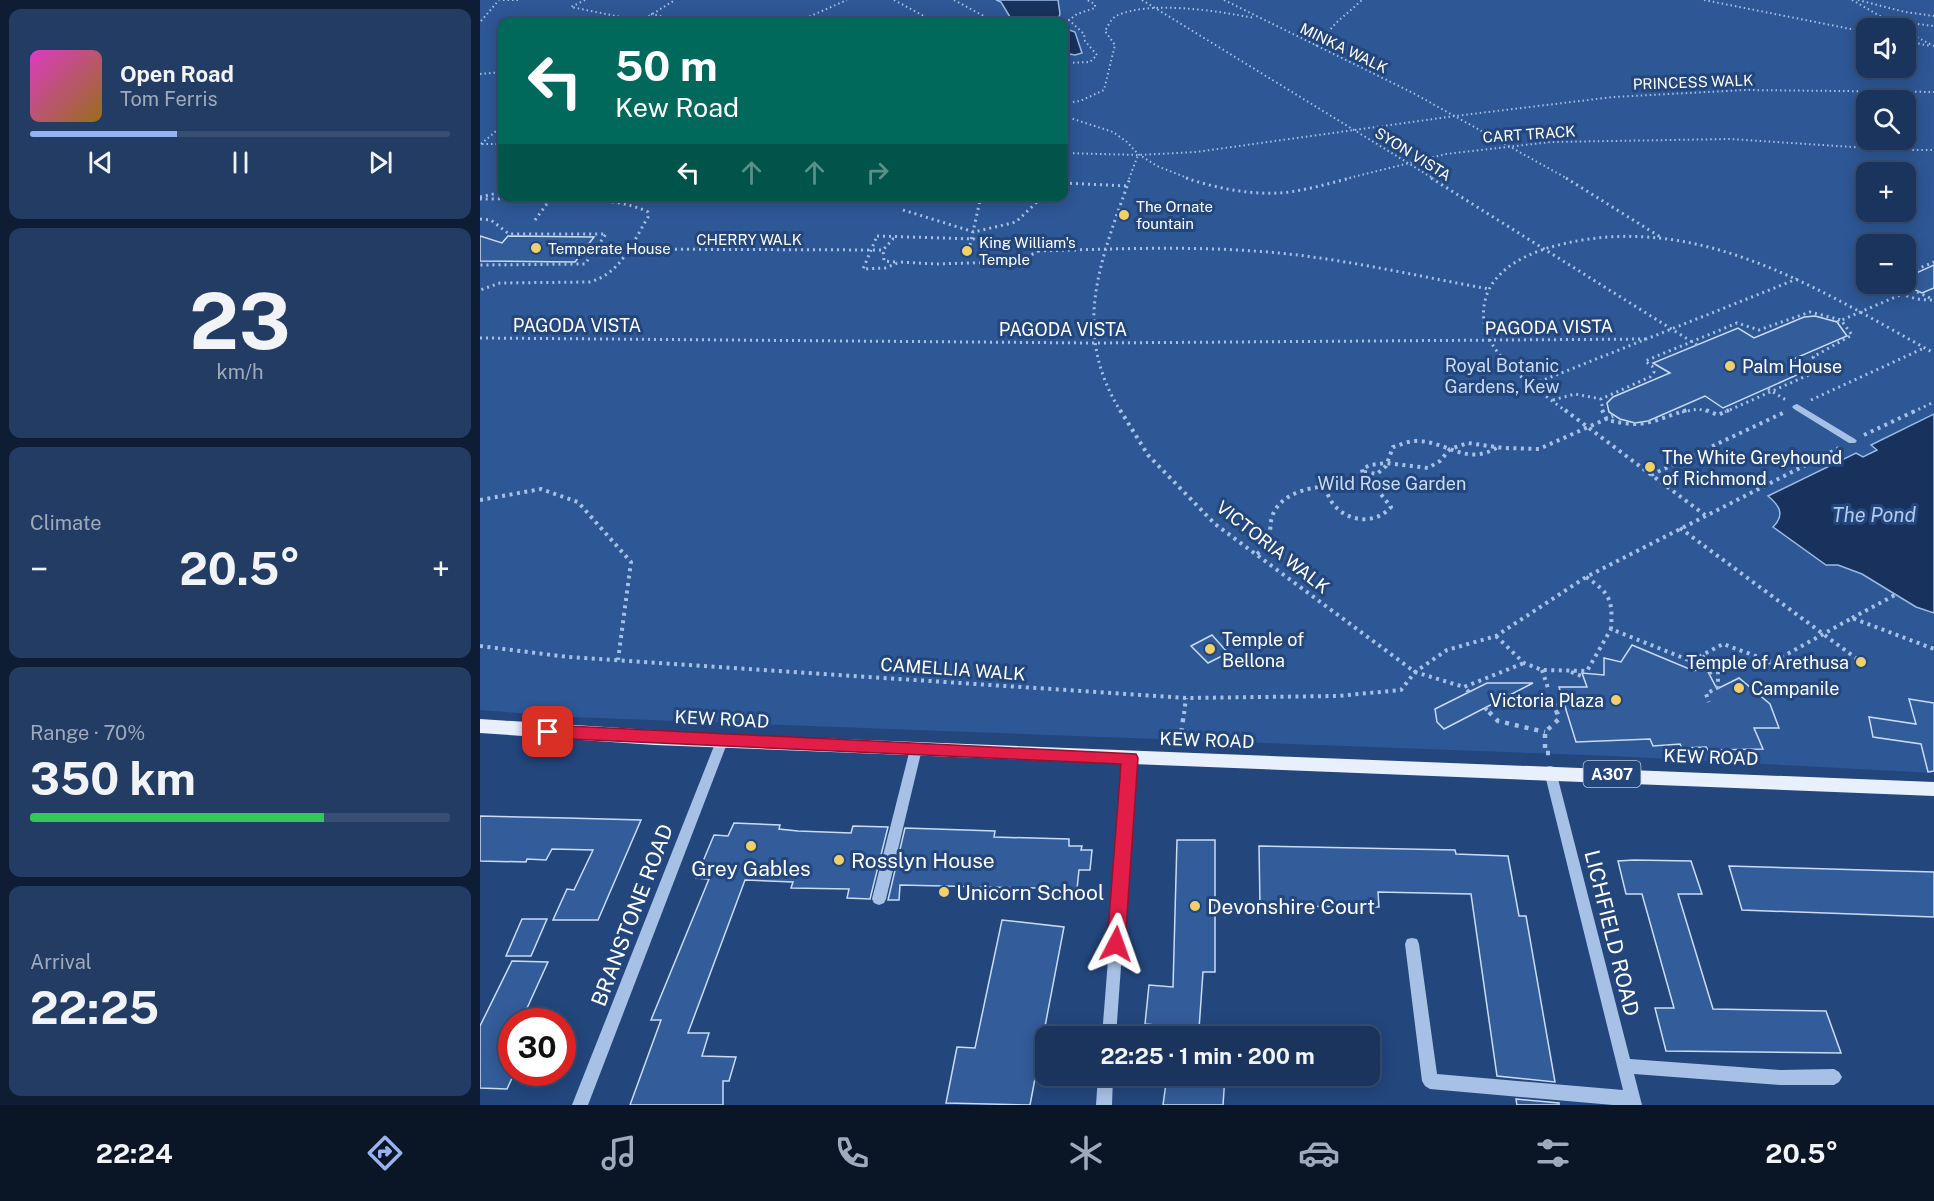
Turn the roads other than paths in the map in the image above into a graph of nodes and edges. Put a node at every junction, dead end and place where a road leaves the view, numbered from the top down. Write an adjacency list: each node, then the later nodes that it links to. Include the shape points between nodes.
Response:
1 (1797, 407): 2 (street)
2 (1852, 441)
3 (480, 726): 4 (main road, KEW ROAD / A307)
4 (722, 741): 5 (main road, KEW ROAD / A307); 16 (street, BRANSTONE ROAD)
5 (916, 749): 6 (main road, KEW ROAD / A307); 9 (street)
6 (1130, 758): 7 (main road, KEW ROAD / A307); 11 (street)
7 (1550, 771): 8 (main road, KEW ROAD / A307); 12 (street, LICHFIELD ROAD)
8 (1934, 789)
9 (879, 899)
10 (1412, 944): 15 (street, via 1430,1081)
11 (1110, 1026)
12 (1624, 1066): 13 (street, via 1793,1079); 15 (street, LICHFIELD ROAD)
13 (1834, 1077)
14 (1105, 1086): 17 (street)
15 (1633, 1102)
16 (580, 1105)
17 (1104, 1105)

